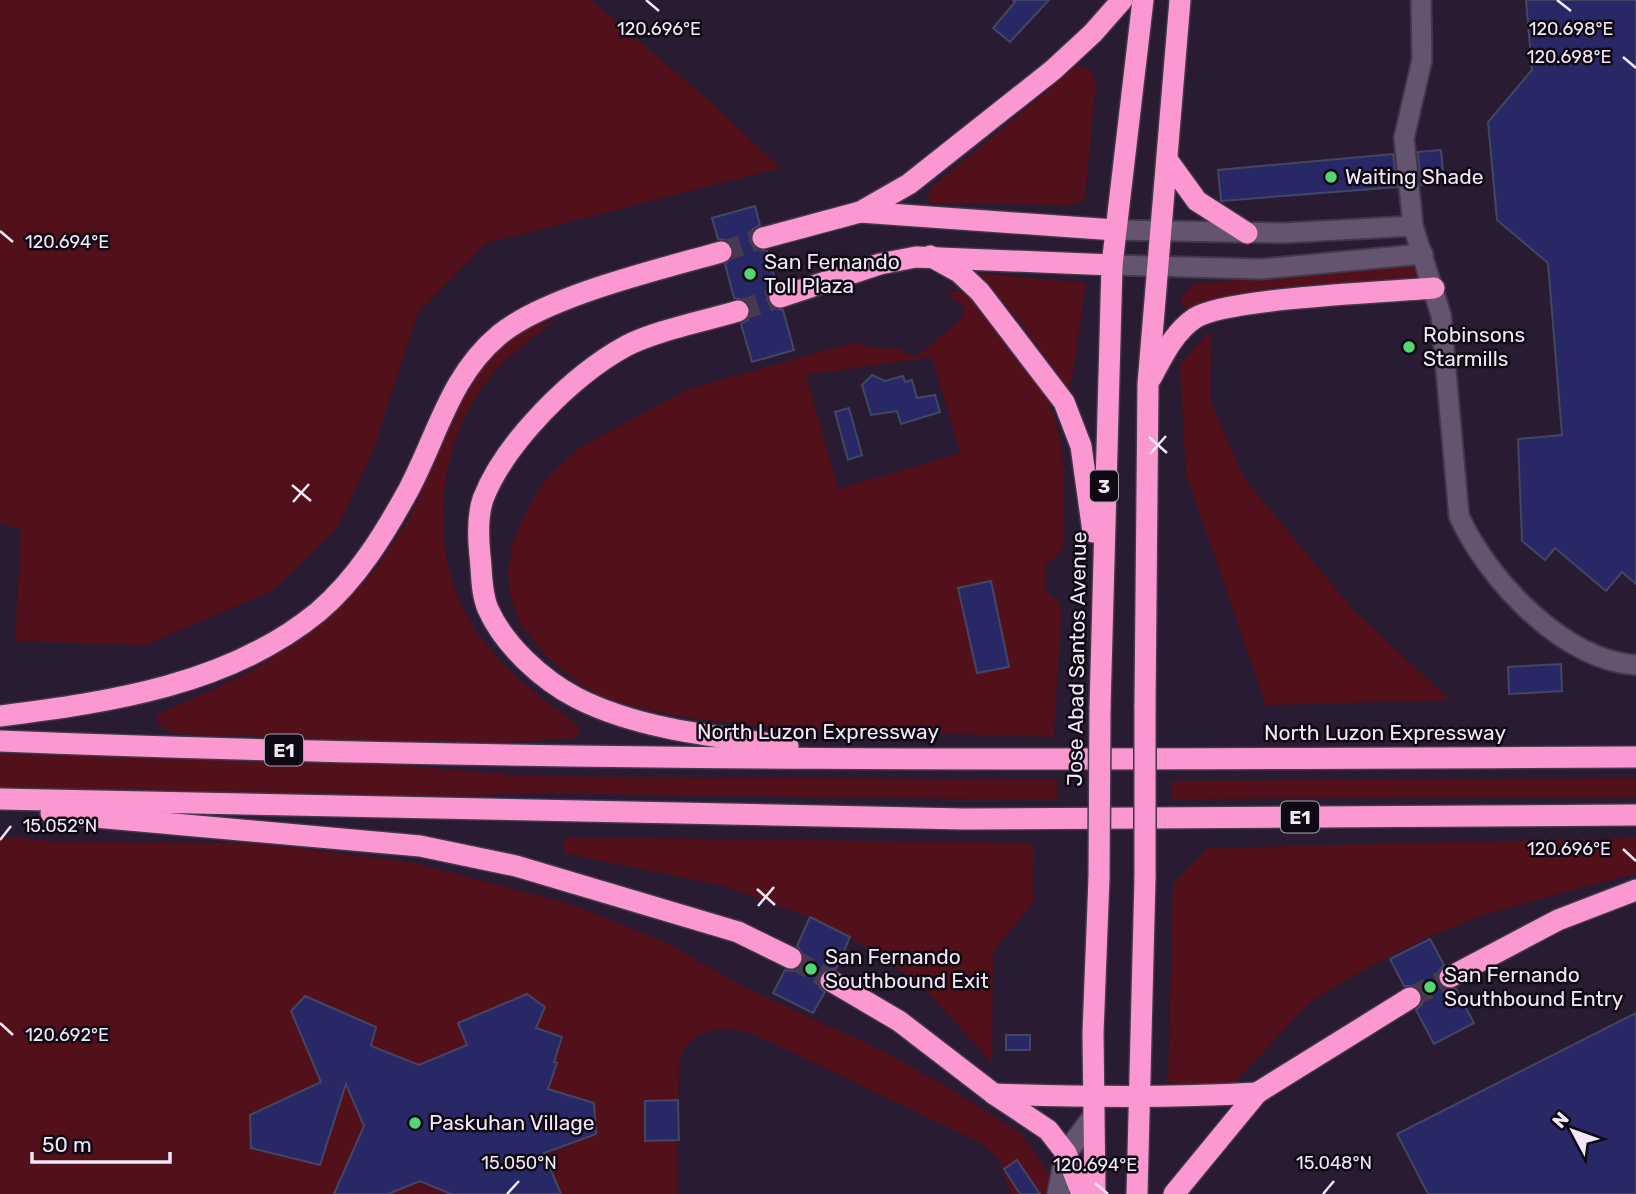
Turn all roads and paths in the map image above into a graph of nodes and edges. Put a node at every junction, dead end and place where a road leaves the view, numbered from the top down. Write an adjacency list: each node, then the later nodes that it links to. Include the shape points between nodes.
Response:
1 (1122, 0): 6 (highway, via 1074,51 937,164)
2 (1143, 0): 8 (highway, Jose Abad Santos Avenue / 3)
3 (1180, 0): 5 (highway, 3)
4 (1421, 0): 7 (street, via 1422,60 1404,138)
5 (1168, 161): 9 (highway, 3); 10 (highway, via 1197,201)
6 (860, 212): 8 (highway); 11 (highway)
7 (1413, 226): 10 (street); 13 (street)
8 (1115, 230): 9 (street); 15 (highway, Jose Abad Santos Avenue / 3)
9 (1161, 231): 10 (street); 16 (highway, 3)
10 (1247, 233)
11 (763, 238)
12 (721, 252): 23 (highway, via 568,299 498,336 459,380 410,487 380,538 336,594 290,631 233,662 148,693)
13 (1423, 254): 16 (street, via 1261,269); 17 (street)
14 (930, 256): 15 (highway); 18 (highway, via 880,264); 21 (highway, via 980,292 1068,409 1081,446)
15 (1112, 265): 16 (street); 21 (highway, Jose Abad Santos Avenue / 3)
16 (1157, 268): 20 (highway, 3)
17 (1434, 288): 20 (highway, via 1262,303 1197,317 1176,335); 22 (street, via 1441,315 1459,516 1472,544 1510,593 1562,637 1617,664)
18 (780, 297)
19 (738, 311): 26 (highway, via 628,345 554,399 507,454 484,499 478,523 487,607 511,644 534,667 577,698 604,709 677,729)
20 (1148, 384): 38 (highway, 3, bridge)
21 (1102, 593): 37 (highway, Jose Abad Santos Avenue / 3, bridge)
22 (1636, 665)
23 (0, 716)
24 (0, 741): 26 (highway, North Luzon Expressway / E1, via 179,748)
25 (1636, 757): 26 (highway, North Luzon Expressway / E1)
26 (881, 758)
27 (0, 799): 29 (highway, E1, via 964,819)
28 (0, 808): 31 (highway, via 420,846 481,857 738,932)
29 (1636, 816)
30 (1636, 890): 32 (highway, via 1558,920)
31 (792, 958)
32 (1450, 977)
33 (831, 981): 36 (highway, via 899,1021)
34 (1410, 998): 35 (highway)
35 (1257, 1093): 38 (highway, via 1171,1098); 45 (highway)
36 (994, 1094): 37 (highway); 40 (highway, via 1048,1130)
37 (1094, 1094): 38 (highway); 39 (highway, Jose Abad Santos Avenue / 3)
38 (1139, 1095): 44 (highway, 3)
39 (1094, 1116): 40 (main road); 43 (highway, Jose Abad Santos Avenue / 3)
40 (1063, 1162): 41 (main road); 42 (highway)
41 (1058, 1194)
42 (1082, 1194)
43 (1095, 1194)
44 (1137, 1194)
45 (1174, 1194)

